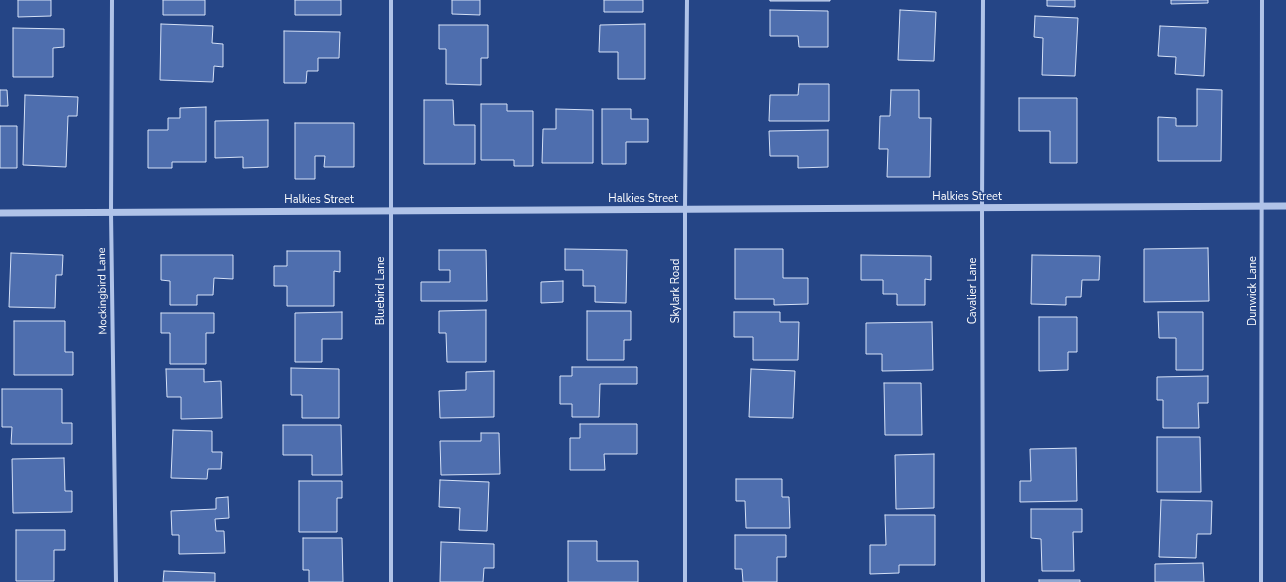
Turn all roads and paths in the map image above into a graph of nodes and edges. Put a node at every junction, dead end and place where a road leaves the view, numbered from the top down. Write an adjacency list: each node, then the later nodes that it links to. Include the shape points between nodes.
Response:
1 (112, 0): 11 (street, Mockingbird Lane)
2 (391, 0): 10 (street, Bluebird Lane)
3 (687, 0): 9 (street, Skylark Road)
4 (983, 0): 8 (street, Cavalier Lane)
5 (1262, 0): 6 (street, Dunwick Lane)
6 (1262, 206): 7 (street, Halkies Street); 8 (street, Halkies Street); 17 (street, Dunwick Lane)
7 (1286, 206)
8 (982, 208): 9 (street, Halkies Street); 16 (street, Cavalier Lane)
9 (685, 209): 10 (street, Halkies Street); 15 (street, Skylark Road)
10 (390, 211): 11 (street, Halkies Street); 14 (street, Bluebird Lane)
11 (111, 212): 12 (street, Halkies Street); 13 (street, Mockingbird Lane)
12 (0, 213)
13 (116, 582)
14 (391, 582)
15 (685, 582)
16 (983, 582)
17 (1261, 582)

